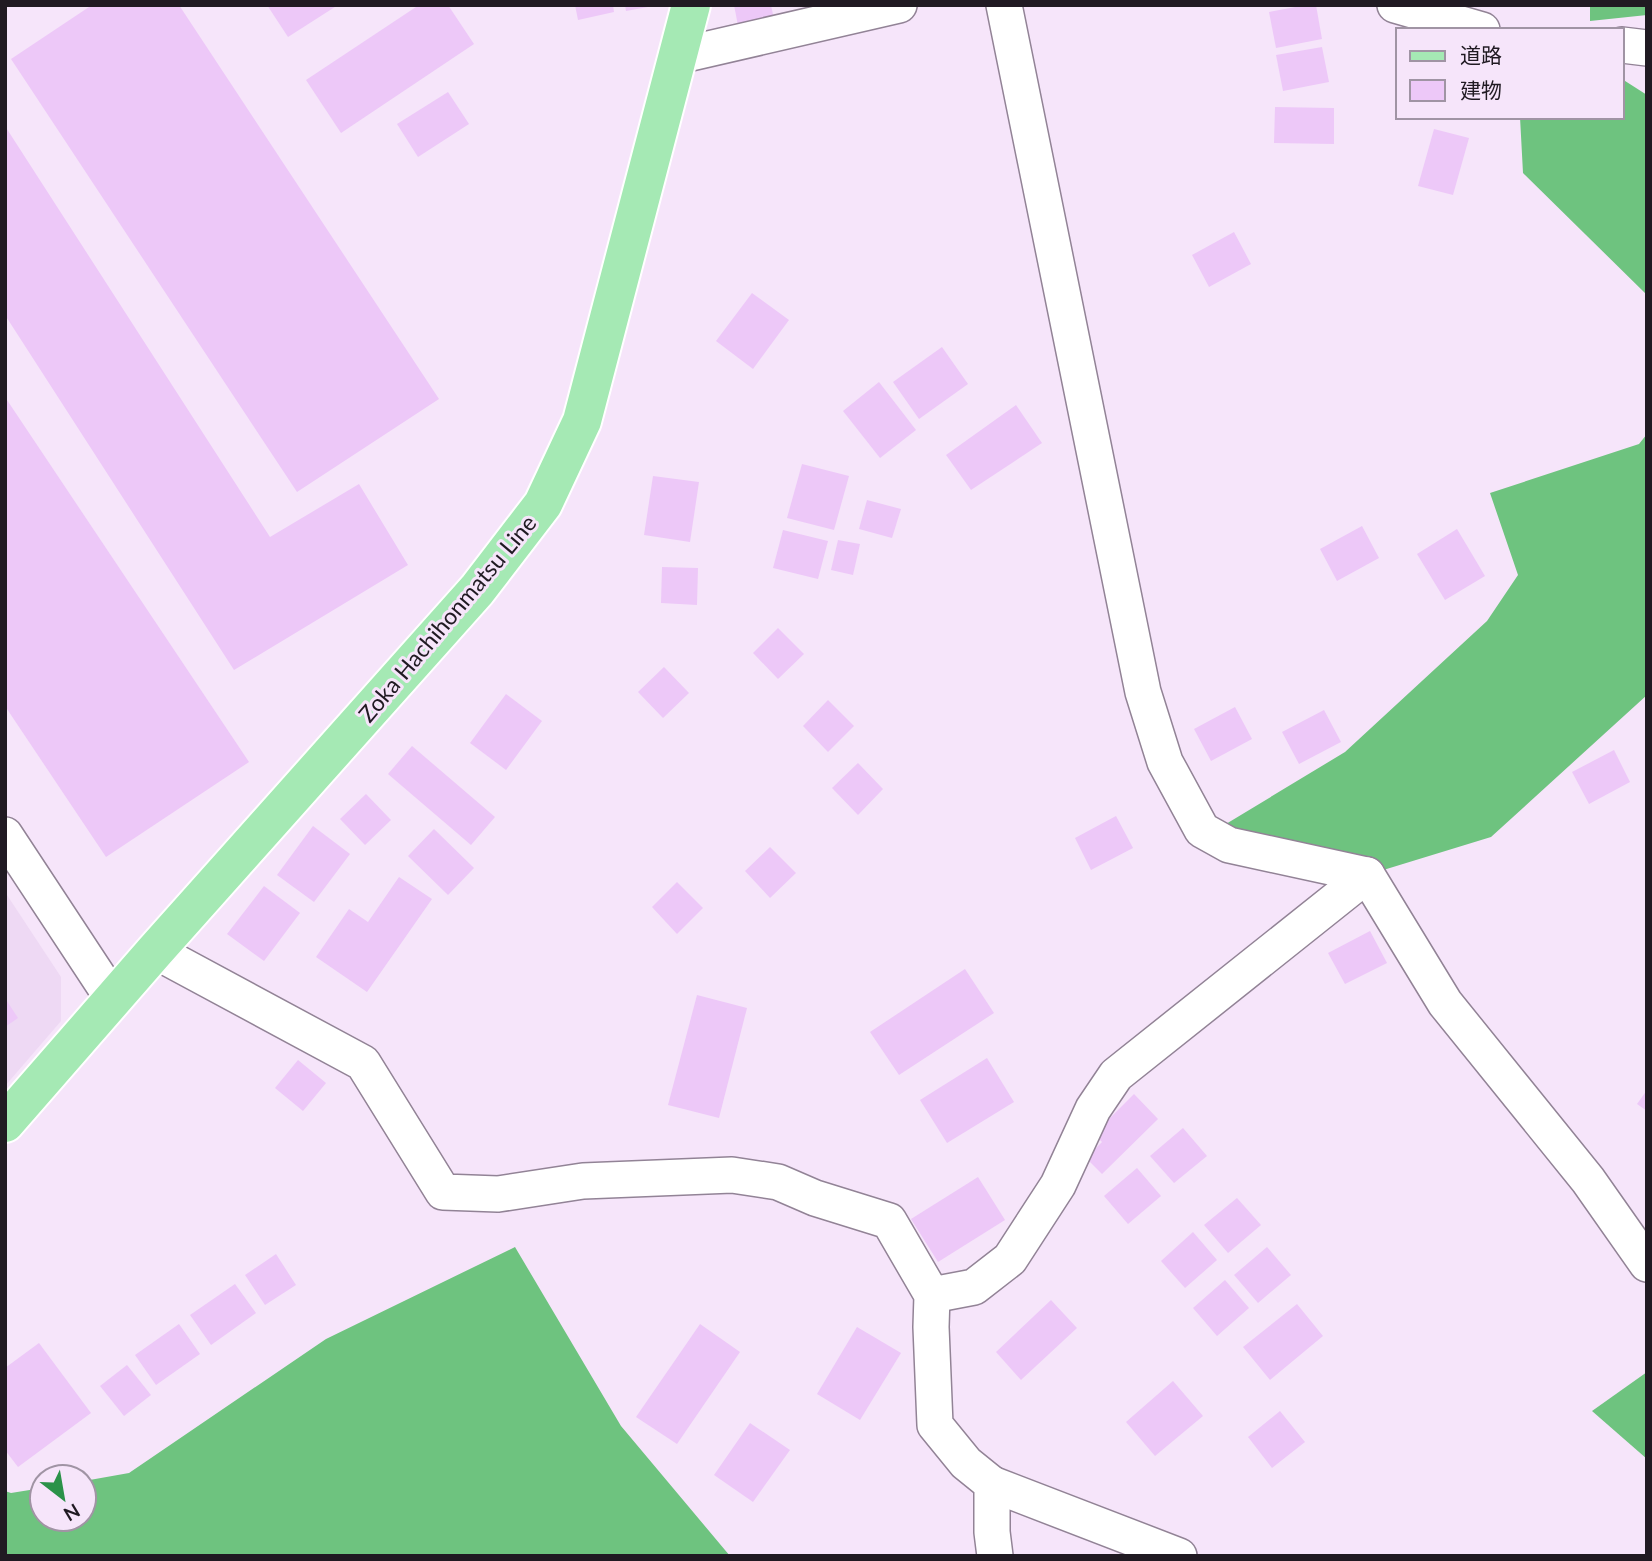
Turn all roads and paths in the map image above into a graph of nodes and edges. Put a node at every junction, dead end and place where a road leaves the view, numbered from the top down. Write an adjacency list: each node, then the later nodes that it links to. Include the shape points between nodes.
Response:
1 (691, 5): 8 (main road, Zoka Hachihonmatsu Line)
2 (899, 5): 8 (street)
3 (1004, 5): 10 (street, via 1143,692 1165,762 1202,830 1229,845)
4 (1395, 5): 5 (street)
5 (1475, 28)
6 (1624, 44): 7 (street)
7 (1647, 47)
8 (678, 56): 11 (main road, Zoka Hachihonmatsu Line, via 582,421 543,504 477,590)
9 (5, 835): 12 (street)
10 (1367, 875): 14 (street, via 1445,1003 1588,1180); 15 (street, via 1116,1075 1093,1109 1058,1185 1010,1259 974,1287)
11 (155, 951): 12 (main road, Zoka Hachihonmatsu Line); 15 (street, via 363,1063 443,1192 498,1194 583,1181 732,1175 778,1182 889,1222)
12 (113, 999): 13 (main road, Zoka Hachihonmatsu Line)
13 (5, 1123)
14 (1647, 1264)
15 (932, 1295): 16 (street, via 936,1425 966,1463)
16 (992, 1484): 17 (street); 18 (street)
17 (995, 1556)
18 (1179, 1556)

